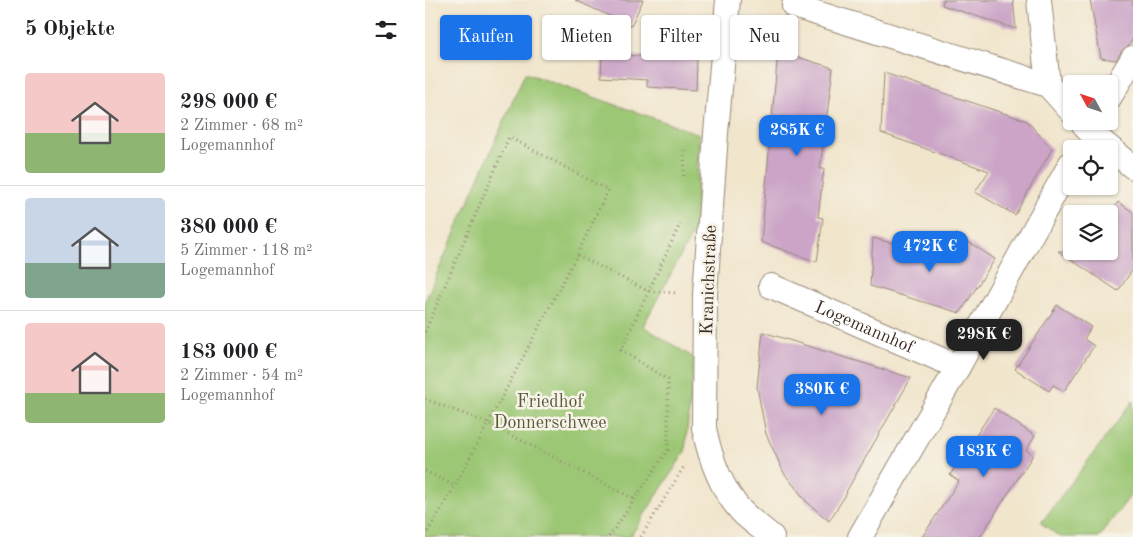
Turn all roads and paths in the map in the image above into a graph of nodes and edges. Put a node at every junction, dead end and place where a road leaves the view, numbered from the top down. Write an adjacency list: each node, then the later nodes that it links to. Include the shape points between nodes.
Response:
1 (728, 0): 17 (street, Kranichstraße)
2 (1039, 0): 6 (street)
3 (794, 6): 6 (street)
4 (1133, 58): 5 (street)
5 (1118, 83)
6 (1049, 85): 7 (street)
7 (1063, 101)
8 (1086, 131): 10 (street)
9 (685, 147): 12 (path)
10 (1133, 167)
11 (1063, 178): 19 (street)
12 (683, 186)
13 (682, 215): 16 (path, via 681,225)
14 (577, 254): 16 (path); 18 (path, via 608,190 509,137); 21 (path)
15 (771, 286): 19 (street, Logemannhof)
16 (648, 291): 17 (path); 25 (path, via 621,350 668,380 668,450)
17 (705, 294): 22 (street, Kranichstraße, via 704,428)
18 (425, 332)
19 (958, 368): 30 (street)
20 (425, 400): 21 (path)
21 (488, 423): 24 (path); 25 (path)
22 (708, 447): 28 (path, via 689,459); 29 (street, Kranichstraße, via 719,478 742,512)
23 (425, 471): 24 (path)
24 (455, 486): 26 (path)
25 (634, 499): 27 (path)
26 (425, 536)
27 (609, 537)
28 (641, 537)
29 (772, 537)
30 (860, 537)

